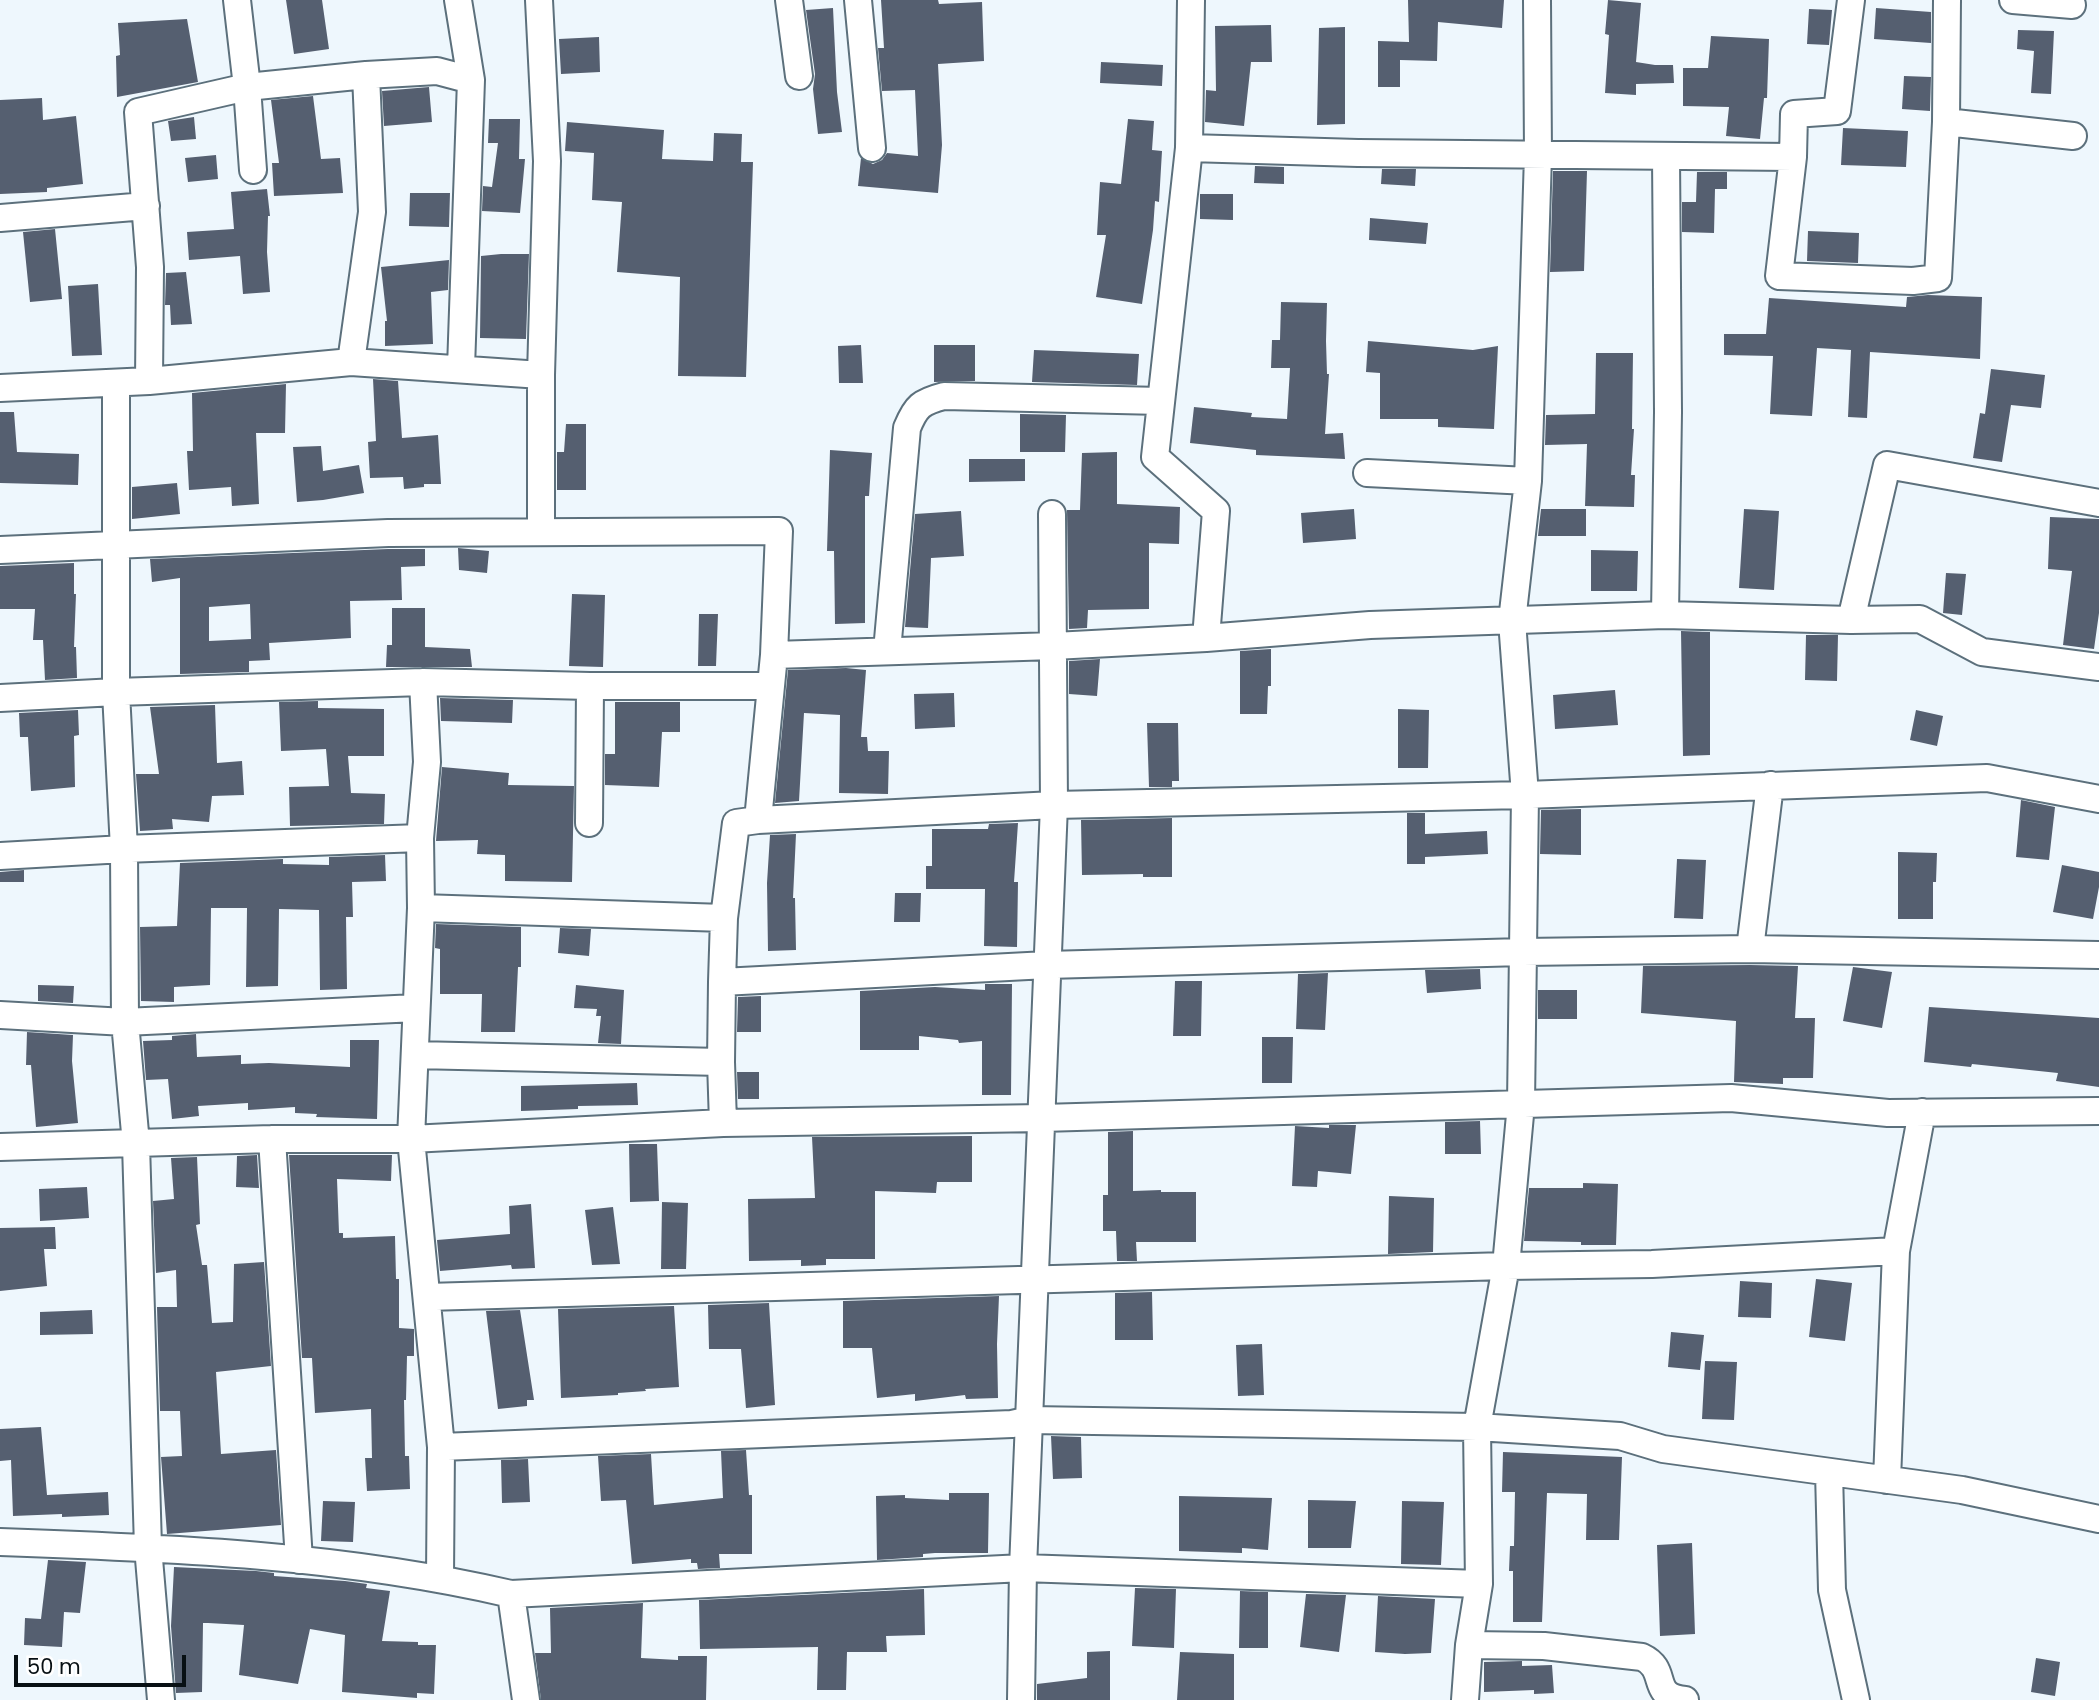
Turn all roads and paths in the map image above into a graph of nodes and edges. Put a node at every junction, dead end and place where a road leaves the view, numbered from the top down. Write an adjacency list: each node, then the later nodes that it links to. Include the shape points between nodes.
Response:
1 (237, 0): 15 (street)
2 (458, 0): 14 (street)
3 (539, 0): 28 (street, via 547,161)
4 (789, 0): 13 (street)
5 (858, 0): 18 (street)
6 (1191, 0): 19 (street)
7 (1538, 0): 20 (street)
8 (1851, 0): 22 (street, via 1837,111 1794,114)
9 (1947, 0): 16 (street)
10 (2013, 0): 11 (street)
11 (2072, 5)
12 (366, 75): 14 (street, via 437,71); 15 (street); 26 (street, via 372,212)
13 (799, 76)
14 (471, 80): 27 (street)
15 (247, 87): 23 (street); 24 (street, via 138,112)
16 (1946, 122): 17 (street); 22 (street, via 1938,278 1779,276)
17 (2073, 136)
18 (872, 148)
19 (1189, 148): 20 (street); 32 (street)
20 (1538, 155): 21 (street); 34 (street)
21 (1666, 156): 22 (street); 40 (street)
22 (1793, 157)
23 (253, 170)
24 (146, 206): 25 (street); 29 (street)
25 (0, 218)
26 (351, 362): 27 (street); 29 (street)
27 (461, 368): 28 (street)
28 (541, 375): 37 (street)
29 (149, 381): 30 (street)
30 (116, 383): 31 (street); 38 (street)
31 (0, 388)
32 (1161, 401): 43 (street, via 1155,457 1216,511); 45 (street, via 944,396 914,411 907,428)
33 (1367, 473): 34 (street)
34 (1528, 481): 42 (street)
35 (2099, 503): 41 (street, via 1887,465)
36 (1052, 514): 44 (street)
37 (541, 532): 38 (street, via 388,533); 46 (street, via 779,531)
38 (116, 545): 39 (street); 51 (street)
39 (0, 550)
40 (1665, 615): 41 (street); 42 (street)
41 (1851, 620): 47 (street, via 1920,619 1982,652)
42 (1512, 621): 43 (street, via 1370,625); 54 (street)
43 (1206, 638): 44 (street)
44 (1054, 646): 45 (street); 56 (street)
45 (887, 652): 46 (street)
46 (774, 655): 50 (street)
47 (2099, 667)
48 (423, 682): 49 (street); 51 (street); 59 (street, via 428,762)
49 (590, 686): 50 (street); 58 (street)
50 (771, 686): 57 (street)
51 (116, 692): 52 (street); 60 (street)
52 (0, 698)
53 (1770, 785): 54 (street); 55 (street, via 1987,778); 64 (street)
54 (1525, 795): 56 (street); 65 (street)
55 (2099, 799)
56 (1054, 805): 57 (street); 67 (street)
57 (758, 820): 63 (street, via 736,823)
58 (590, 822)
59 (420, 838): 60 (street); 62 (street)
60 (124, 849): 61 (street); 71 (street)
61 (0, 856)
62 (421, 908): 63 (street); 69 (street)
63 (724, 918): 68 (street)
64 (1750, 949): 65 (street); 66 (street)
65 (1523, 952): 67 (street); 74 (street)
66 (2099, 955)
67 (1046, 965): 68 (street); 77 (street)
68 (722, 982): 73 (street)
69 (416, 1008): 71 (street); 72 (street)
70 (0, 1015): 71 (street)
71 (125, 1022): 81 (street)
72 (415, 1055): 73 (street); 80 (street)
73 (721, 1062): 78 (street)
74 (1521, 1104): 76 (street, via 1731,1098 1888,1113); 77 (street); 84 (street)
75 (2099, 1111): 76 (street)
76 (1923, 1112): 83 (street)
77 (1042, 1118): 78 (street); 85 (street)
78 (723, 1123): 80 (street)
79 (272, 1139): 80 (street); 81 (street); 95 (street)
80 (411, 1139): 86 (street)
81 (136, 1144): 82 (street); 94 (street)
82 (0, 1147)
83 (1896, 1251): 84 (street, via 1653,1264); 91 (street)
84 (1506, 1266): 85 (street); 88 (street)
85 (1034, 1279): 86 (street); 87 (street)
86 (427, 1297): 89 (street)
87 (1030, 1420): 88 (street); 89 (street); 96 (street)
88 (1477, 1427): 90 (street, via 1620,1436 1662,1449); 98 (street)
89 (441, 1447): 97 (street)
90 (1829, 1472): 91 (street); 106 (street, via 1832,1590)
91 (1886, 1480): 92 (street, via 1962,1490)
92 (2099, 1519)
93 (0, 1542): 94 (street)
94 (148, 1547): 95 (street); 101 (street)
95 (299, 1560): 97 (street)
96 (1023, 1568): 98 (street); 99 (street); 103 (street)
97 (440, 1578): 99 (street)
98 (1479, 1584): 100 (street)
99 (511, 1594): 102 (street)
100 (1469, 1645): 104 (street); 105 (street, via 1568,1648 1642,1657 1652,1662 1668,1696)
101 (161, 1700)
102 (526, 1700)
103 (1021, 1700)
104 (1465, 1700)
105 (1685, 1700)
106 (1856, 1700)

